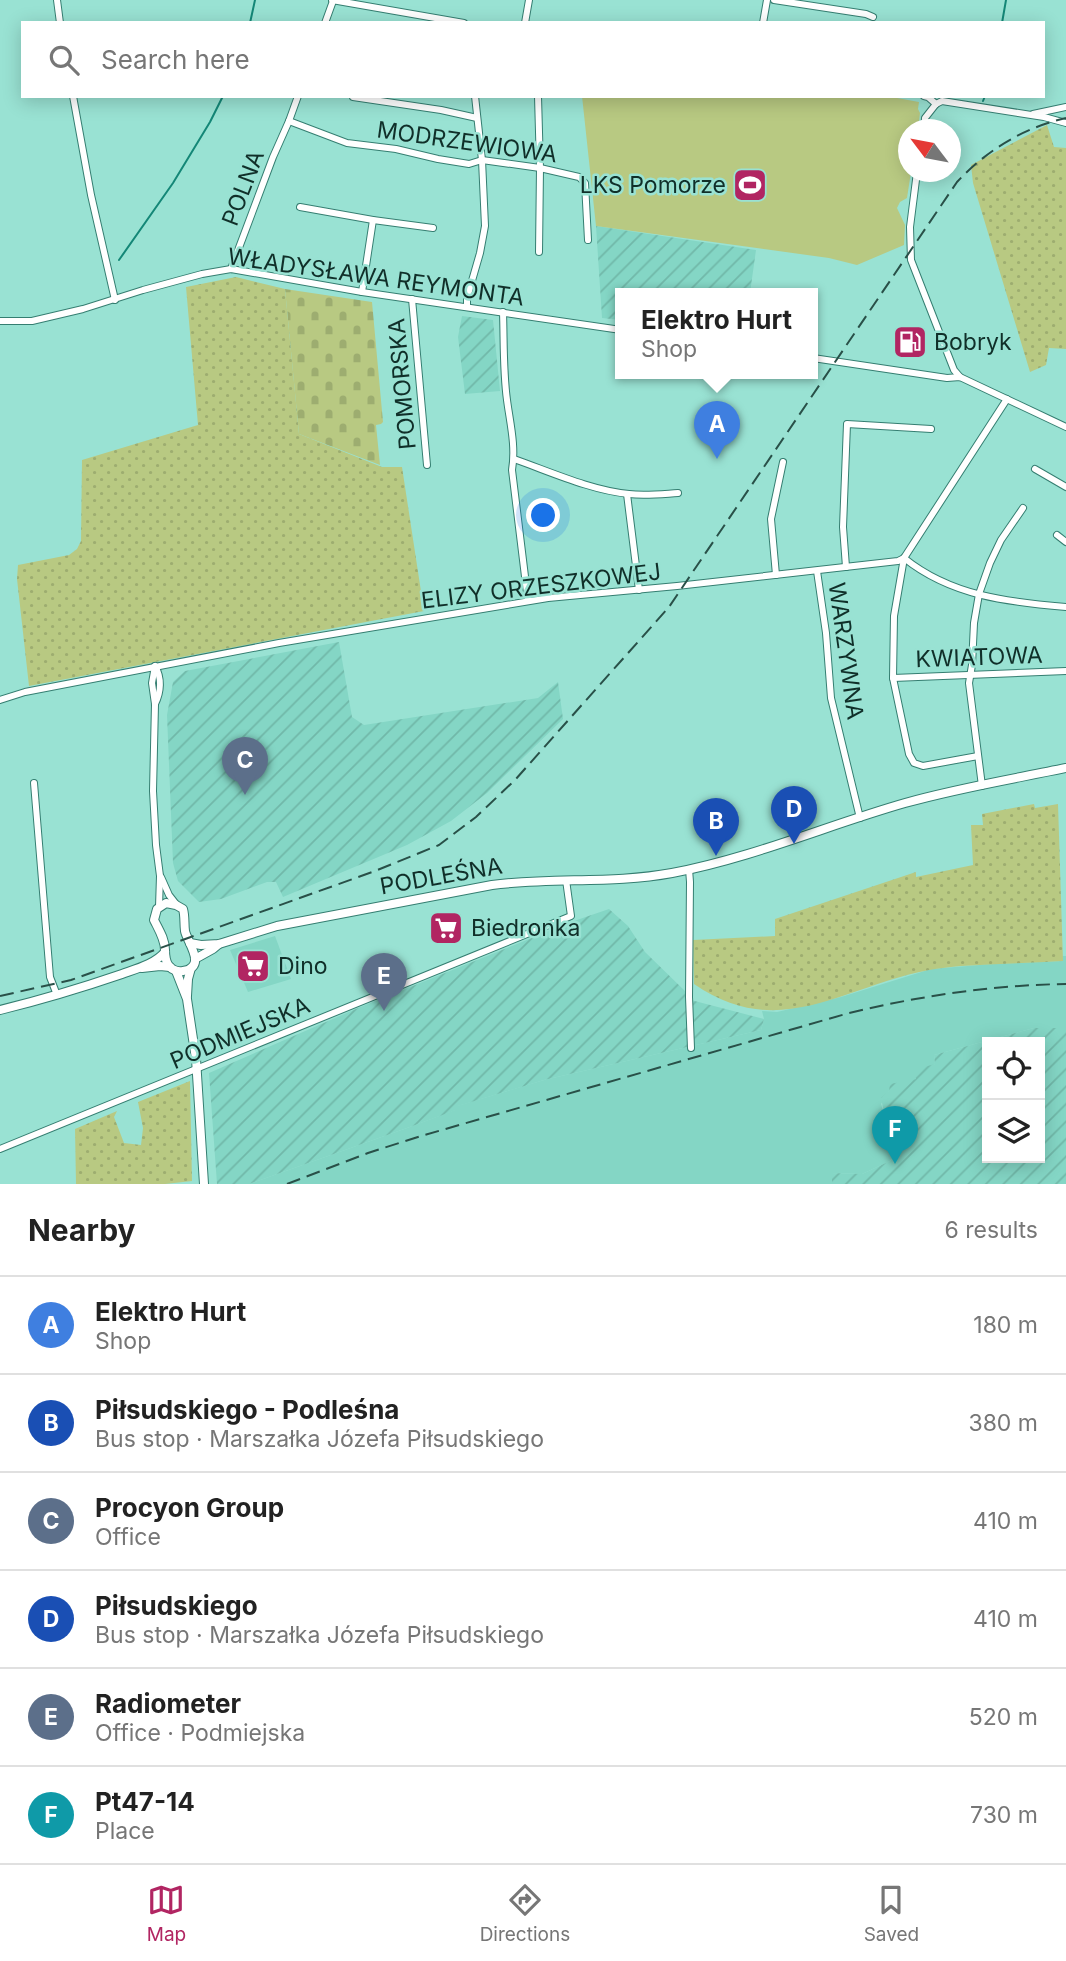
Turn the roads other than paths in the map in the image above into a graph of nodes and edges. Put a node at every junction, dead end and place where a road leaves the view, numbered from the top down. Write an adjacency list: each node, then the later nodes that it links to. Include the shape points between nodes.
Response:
1 (57, 0): 7 (street)
2 (333, 0): 8 (street); 9 (street)
3 (528, 0): 10 (street)
4 (766, 0): 11 (street)
5 (774, 0): 6 (street)
6 (873, 17)
7 (61, 21)
8 (326, 21)
9 (453, 21)
10 (525, 21)
11 (763, 21)
12 (73, 98): 36 (street)
13 (297, 98): 23 (street, POLNA)
14 (360, 98): 21 (street)
15 (475, 98): 21 (street)
16 (538, 98): 26 (street)
17 (929, 98): 18 (street)
18 (936, 104): 20 (street, via 942,101); 22 (street)
19 (1066, 107): 20 (street)
20 (1028, 115): 24 (street)
21 (477, 118): 25 (street)
22 (925, 119)
23 (289, 121): 25 (street, MODRZEWIOWA, via 347,143 469,164); 33 (street, POLNA)
24 (1066, 123)
25 (482, 160): 26 (street, MODRZEWIOWA); 37 (street, via 485,226)
26 (540, 168): 31 (street, MODRZEWIOWA, via 579,177 585,183); 32 (street)
27 (916, 182): 42 (street, via 911,260)
28 (300, 207): 29 (street)
29 (373, 220): 30 (street); 34 (street)
30 (433, 228)
31 (588, 240)
32 (539, 252)
33 (231, 269): 34 (street, WŁADYSŁAWA REYMONTA); 36 (street, WŁADYSŁAWA REYMONTA)
34 (362, 292): 35 (street, WŁADYSŁAWA REYMONTA)
35 (412, 299): 37 (street, WŁADYSŁAWA REYMONTA); 48 (street, POMORSKA)
36 (115, 300): 39 (street, WŁADYSŁAWA REYMONTA, via 32,321)
37 (467, 307): 38 (street, WŁADYSŁAWA REYMONTA)
38 (503, 312): 40 (street, WŁADYSŁAWA REYMONTA); 46 (street)
39 (0, 321)
40 (615, 329)
41 (818, 359): 42 (street)
42 (960, 377): 43 (street)
43 (1006, 399): 44 (street); 56 (street)
44 (1066, 427)
45 (931, 429): 57 (street, via 847,424)
46 (514, 459): 52 (street); 62 (street)
47 (783, 462): 59 (street, via 771,519)
48 (428, 465)
49 (1035, 468): 50 (street)
50 (1066, 487)
51 (678, 493): 52 (street)
52 (627, 494): 60 (street)
53 (1023, 508): 61 (street, via 1001,540)
54 (1057, 535): 55 (street)
55 (1066, 542)
56 (904, 558): 57 (street, ELIZY ORZESZKOWEJ); 61 (street, via 931,576); 67 (street, KWIATOWA, via 894,616)
57 (846, 567): 58 (street, ELIZY ORZESZKOWEJ)
58 (817, 571): 59 (street, ELIZY ORZESZKOWEJ); 73 (street, WARZYWNA, via 831,698)
59 (776, 575): 60 (street, ELIZY ORZESZKOWEJ)
60 (639, 590): 62 (street, ELIZY ORZESZKOWEJ)
61 (979, 594): 63 (street, via 1015,603); 66 (street)
62 (528, 601): 64 (street, ELIZY ORZESZKOWEJ)
63 (1066, 607)
64 (155, 666): 68 (street, ELIZY ORZESZKOWEJ); 75 (street, via 153,791)
65 (1066, 671): 66 (street, KWIATOWA)
66 (969, 675): 67 (street, KWIATOWA); 69 (street)
67 (893, 678): 69 (street, KWIATOWA, via 914,763 923,766)
68 (0, 700)
69 (978, 756): 72 (street)
70 (1066, 768): 72 (street, PODLEŚNA)
71 (34, 783): 85 (street, via 50,977)
72 (982, 786): 73 (street, PODLEŚNA)
73 (860, 818): 74 (street, PODLEŚNA)
74 (689, 869): 76 (street, PODLEŚNA); 88 (street)
75 (160, 876): 77 (street); 78 (street)
76 (566, 880): 80 (street, PODLEŚNA, via 492,885 277,926); 89 (street, PODMIEJSKA, via 570,916)
77 (176, 905): 78 (street); 79 (street, via 184,912)
78 (159, 907): 81 (street, via 154,920)
79 (190, 943): 80 (street, PODLEŚNA); 82 (street)
80 (219, 944): 82 (street, PODLEŚNA)
81 (165, 952): 83 (street); 84 (street)
82 (193, 963): 84 (street, PODLEŚNA, via 183,972); 86 (street)
83 (139, 968): 84 (street); 85 (street)
84 (173, 969): 86 (street)
85 (57, 995): 87 (street)
86 (187, 999): 89 (street)
87 (0, 1010)
88 (691, 1048)
89 (197, 1069): 90 (street, PODMIEJSKA); 91 (street)
90 (0, 1150)
91 (204, 1184)

